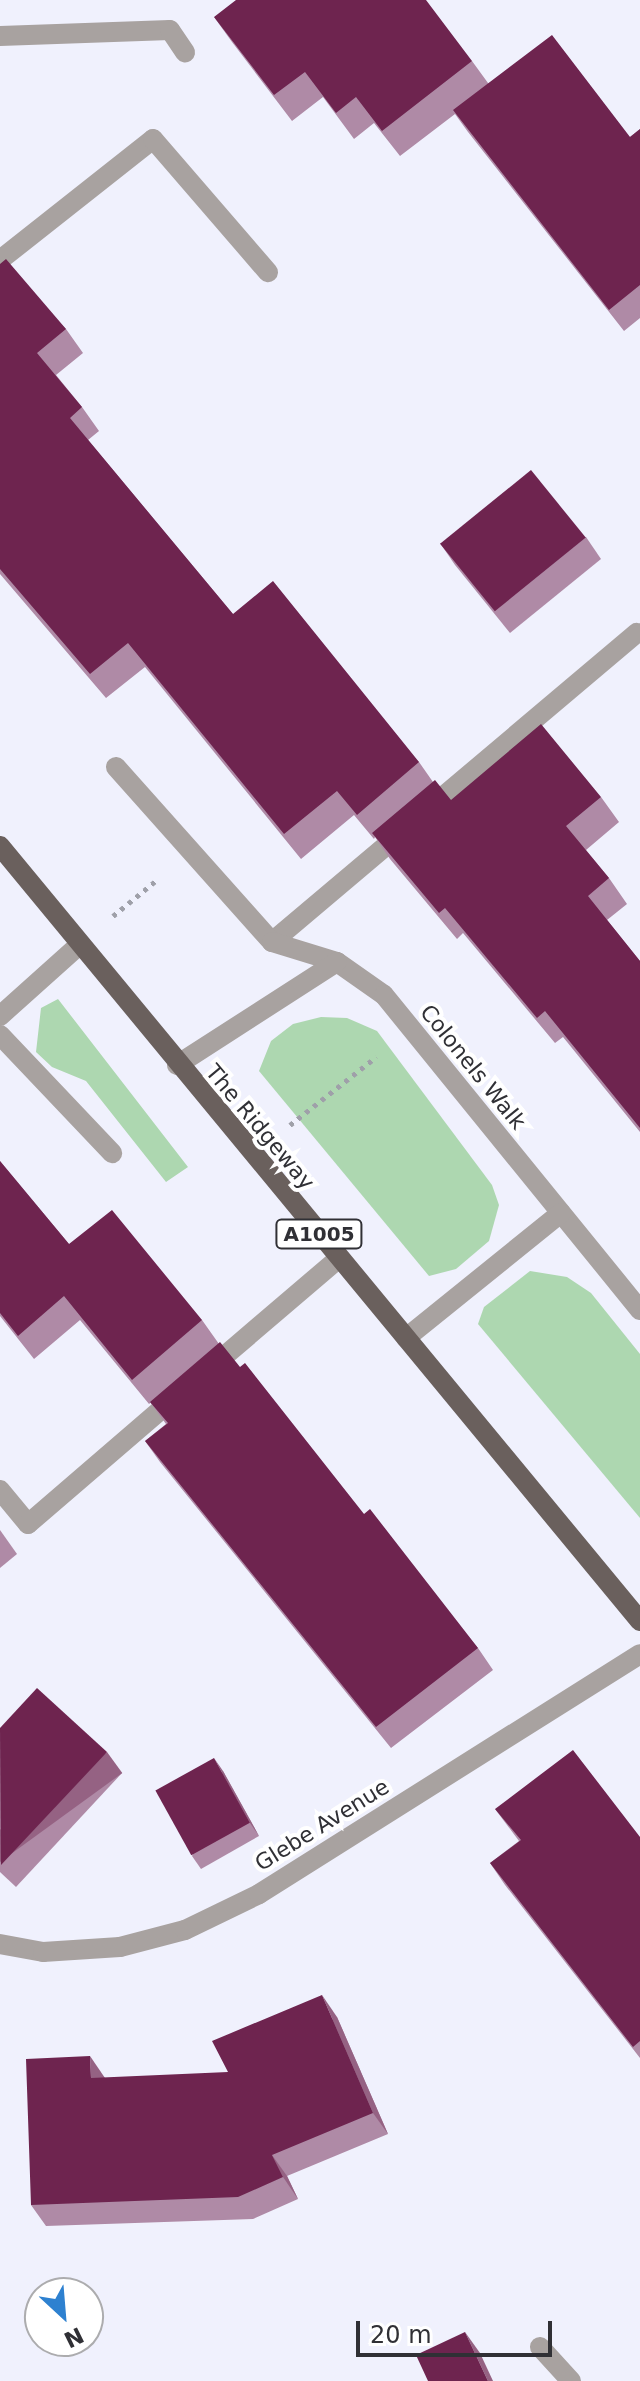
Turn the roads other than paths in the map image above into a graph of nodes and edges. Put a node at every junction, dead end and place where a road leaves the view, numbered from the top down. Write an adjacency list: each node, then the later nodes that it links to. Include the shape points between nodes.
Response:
1 (0, 36): 2 (street, via 170,30)
2 (185, 52)
3 (0, 260): 4 (street, via 153,139)
4 (268, 272)
5 (637, 633): 8 (street)
6 (116, 767): 8 (street, Colonels Walk)
7 (0, 846): 9 (main road, The Ridgeway / A1005)
8 (272, 942): 10 (street, Colonels Walk)
9 (79, 945): 11 (street); 13 (main road, The Ridgeway / A1005)
10 (337, 962): 13 (street); 15 (street, Colonels Walk, via 384,995)
11 (0, 1016)
12 (0, 1035): 14 (street)
13 (177, 1065): 16 (main road, The Ridgeway / A1005)
14 (112, 1153)
15 (561, 1213): 17 (street, Colonels Walk); 18 (street)
16 (339, 1258): 18 (main road, The Ridgeway / A1005); 19 (street, via 28,1524)
17 (640, 1310)
18 (406, 1338): 20 (main road, The Ridgeway / A1005)
19 (0, 1490)
20 (640, 1621)
21 (640, 1654): 22 (street, Glebe Avenue, via 259,1894 185,1930 120,1947 43,1952)
22 (0, 1944)
23 (540, 2347): 24 (street)
24 (571, 2381)

